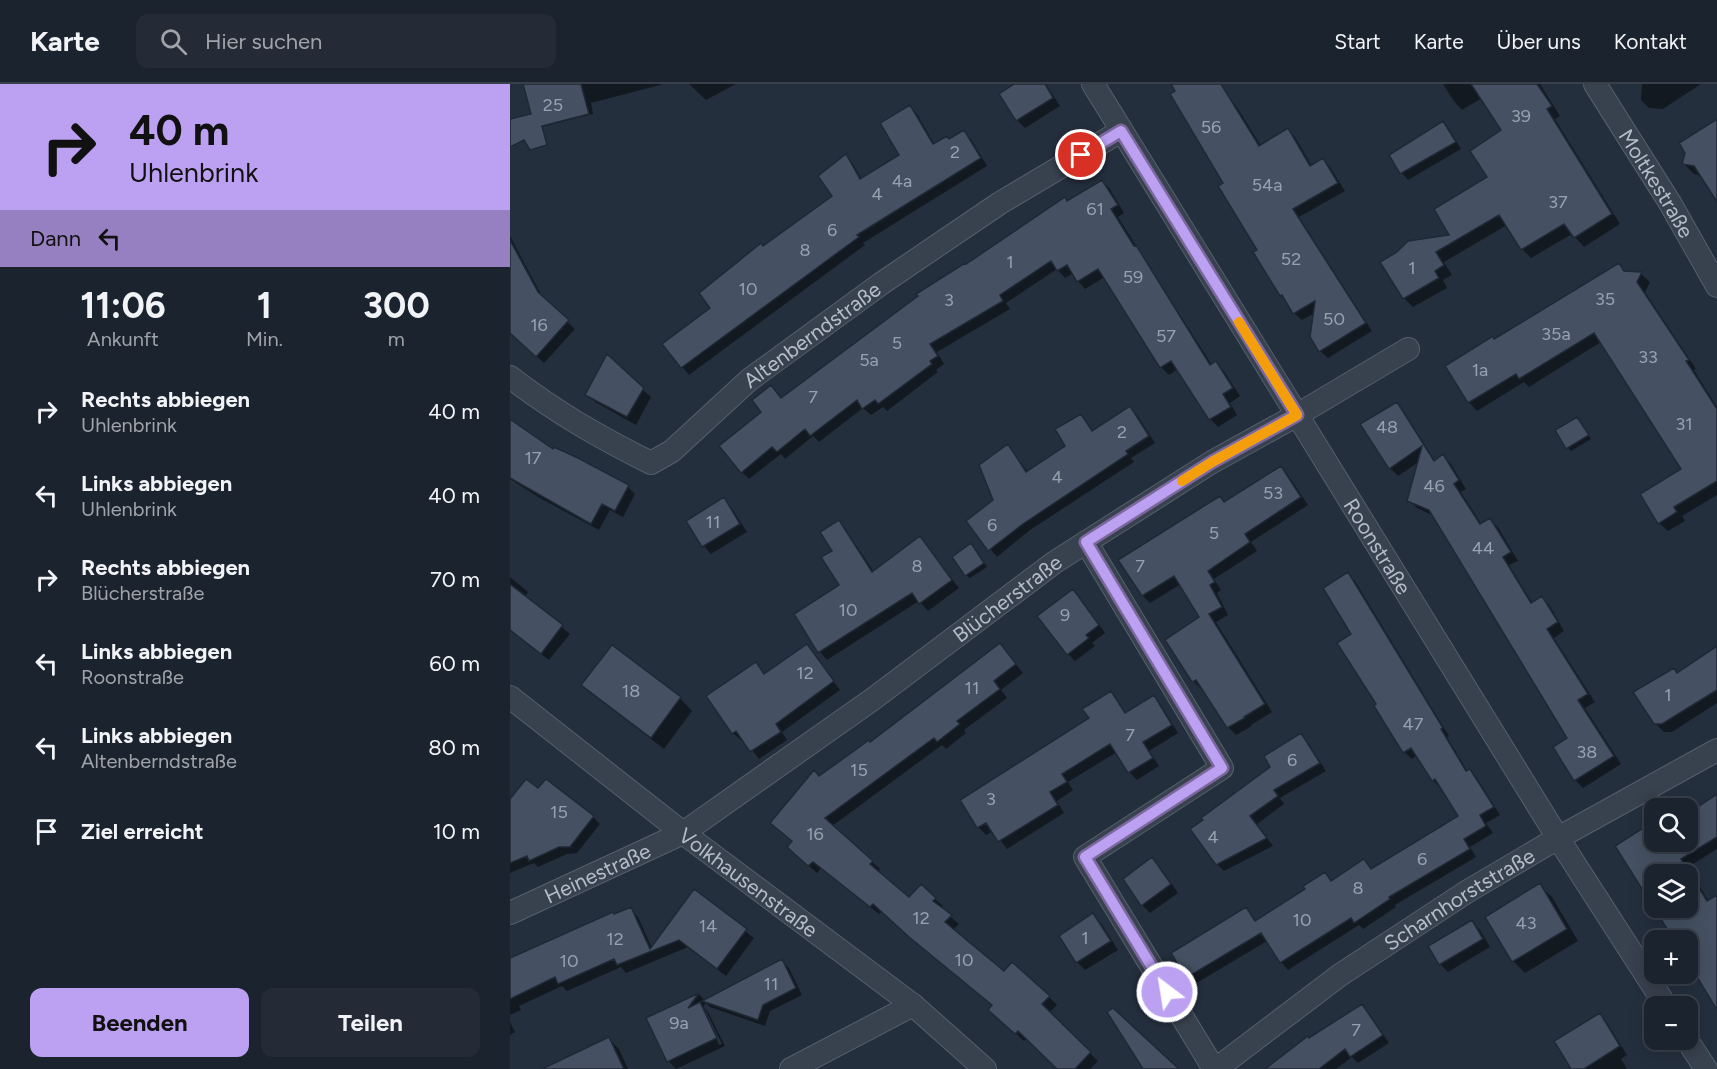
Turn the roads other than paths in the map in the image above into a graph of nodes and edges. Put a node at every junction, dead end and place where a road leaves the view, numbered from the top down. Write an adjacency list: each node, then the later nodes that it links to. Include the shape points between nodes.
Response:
1 (1093, 84): 3 (street, Roonstraße)
2 (1595, 84): 4 (street, Moltkestraße)
3 (1121, 131): 6 (street, Altenberndstraße, via 1000,203 882,283 749,380 672,451 651,463 588,431); 7 (street, Roonstraße)
4 (1717, 285)
5 (1408, 349): 7 (street, Blücherstraße)
6 (510, 377)
7 (1297, 415): 8 (street, Blücherstraße, via 1212,462); 12 (street, Roonstraße)
8 (1086, 542): 11 (street, Blücherstraße); 19 (street, via 1222,768 1085,857)
9 (510, 697): 11 (street, Volkhausenstraße)
10 (1717, 750): 12 (street, Scharnhorststraße)
11 (683, 833): 13 (street, Heinestraße); 15 (street, Volkhausenstraße)
12 (1558, 838): 14 (street, Roonstraße); 19 (street, Scharnhorststraße, via 1468,891 1340,975)
13 (510, 913)
14 (1660, 996)
15 (913, 1005): 17 (street); 18 (street, Volkhausenstraße)
16 (1694, 1050): 20 (street)
17 (790, 1069)
18 (985, 1069)
19 (1215, 1069)
20 (1706, 1069)

